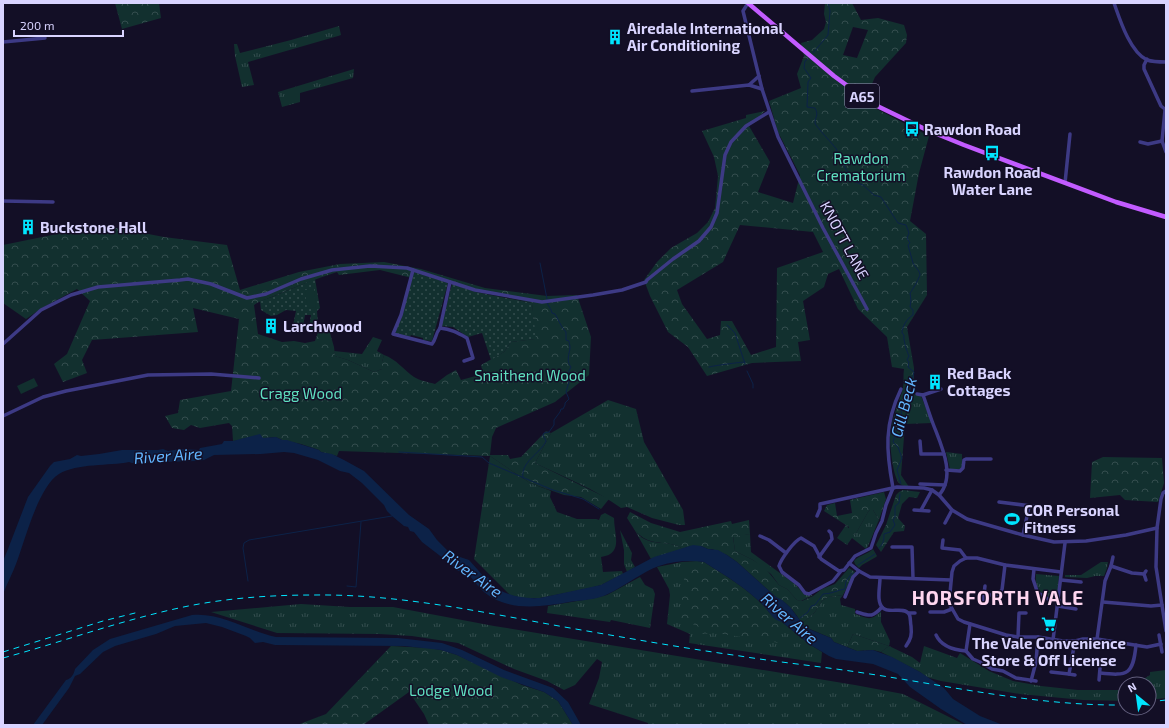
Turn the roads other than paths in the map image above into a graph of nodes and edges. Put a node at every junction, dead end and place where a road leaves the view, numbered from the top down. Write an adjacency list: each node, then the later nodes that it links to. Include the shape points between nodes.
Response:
1 (748, 3): 7 (street, KNOTT LANE, via 743,11); 17 (main road, A65, via 811,58 871,103 964,145)
2 (1114, 3): 5 (street, via 1132,44)
3 (45, 38): 4 (street)
4 (3, 42)
5 (1146, 59): 6 (street); 11 (street, via 1144,69)
6 (1166, 62)
7 (759, 76): 8 (street); 9 (street, KNOTT LANE)
8 (749, 85): 9 (street); 10 (street)
9 (762, 89): 12 (street, KNOTT LANE)
10 (692, 91)
11 (1165, 110): 14 (street)
12 (769, 112): 22 (street, via 746,126 731,142 725,155 716,212 711,227 699,241 646,282 622,290 544,301 475,290); 23 (street, KNOTT LANE, via 778,138)
13 (1070, 134): 17 (street)
14 (1162, 141): 15 (street, via 1148,144); 16 (street)
15 (1140, 142)
16 (1166, 152)
17 (1065, 183): 20 (main road, A65)
18 (3, 201): 19 (street)
19 (53, 202)
20 (1166, 217)
21 (413, 270): 22 (street); 24 (street, via 393,334 430,344 434,342 436,332); 25 (street, via 370,266 332,270 301,279 266,294 247,298 211,284 188,279 98,287 71,295 41,310)
22 (450, 282): 24 (street)
23 (867, 309)
24 (440, 328): 26 (street, via 449,329 467,338 473,358)
25 (3, 344)
26 (464, 361)
27 (259, 378): 32 (street, via 211,374 148,375 43,397)
28 (901, 389): 39 (street, via 895,402 887,437)
29 (941, 389): 31 (street)
30 (917, 394): 31 (street)
31 (923, 394): 34 (street)
32 (3, 416)
33 (920, 441): 34 (street, via 921,454)
34 (944, 454): 36 (street)
35 (991, 459): 36 (street, via 966,459 960,471)
36 (946, 470): 38 (street)
37 (920, 484): 38 (street)
38 (945, 485): 42 (street)
39 (893, 488): 40 (street); 50 (street, via 820,504); 63 (street, via 870,548)
40 (932, 490): 42 (street); 47 (street)
41 (1166, 490): 52 (street, via 1161,499)
42 (938, 495): 48 (street)
43 (999, 502): 44 (street)
44 (1029, 507): 45 (street); 54 (street)
45 (1047, 508)
46 (914, 510): 47 (street)
47 (921, 510): 49 (street)
48 (952, 510): 51 (street); 54 (street, via 967,519)
49 (929, 511)
50 (817, 516)
51 (945, 523)
52 (1157, 528): 57 (street); 82 (street, via 1156,567)
53 (829, 531): 60 (street, via 832,539)
54 (1023, 535): 57 (street)
55 (760, 536): 59 (street)
56 (943, 540): 62 (street, via 942,548 960,550)
57 (1065, 543): 69 (street)
58 (892, 547): 71 (street, via 912,546)
59 (786, 553): 60 (street, via 798,539 803,538 814,546); 67 (street, via 779,564 780,571 807,594 812,594 830,583)
60 (820, 557): 67 (street)
61 (1113, 557): 65 (street)
62 (966, 558): 64 (street); 72 (street, via 954,566)
63 (849, 563): 67 (street); 68 (street)
64 (1006, 565): 66 (street); 77 (street, via 1002,590 996,595)
65 (1111, 566): 74 (street, via 1132,573 1145,573); 81 (street, via 1105,581)
66 (1034, 569): 69 (street); 79 (street, via 1033,579 1039,593 1048,599)
67 (841, 571)
68 (859, 571): 70 (street, via 870,577); 78 (street, via 853,577)
69 (1061, 572): 73 (street)
70 (880, 578): 71 (street); 84 (street, via 879,602)
71 (913, 578): 72 (street)
72 (951, 580): 86 (street)
73 (1061, 580): 75 (street); 79 (street)
74 (1146, 580)
75 (1080, 582)
76 (985, 586): 77 (street)
77 (984, 595): 80 (street)
78 (845, 597)
79 (1059, 600): 83 (street)
80 (983, 602)
81 (1103, 602): 82 (street); 99 (street)
82 (1162, 605): 93 (street)
83 (1058, 606): 85 (street); 98 (street)
84 (882, 607): 87 (street, via 869,616); 89 (street, via 886,610)
85 (1076, 608)
86 (952, 609): 88 (street); 92 (street, via 958,619)
87 (857, 612)
88 (930, 612)
89 (909, 613): 90 (street); 103 (street, via 912,636)
90 (916, 613)
91 (1026, 613): 96 (street, via 1019,613)
92 (970, 624): 96 (street); 104 (street)
93 (1166, 631)
94 (936, 635): 104 (street, via 946,646)
95 (1159, 635): 101 (street)
96 (1018, 637): 97 (street)
97 (1038, 637): 98 (street); 112 (street)
98 (1053, 640): 100 (street)
99 (1098, 640): 100 (street); 102 (street)
100 (1075, 641): 109 (street)
101 (1161, 644): 102 (street, via 1147,647); 105 (street)
102 (1136, 645): 108 (street, via 1134,663 1130,669 1118,675)
103 (906, 646)
104 (966, 651): 112 (street, via 973,659 992,669)
105 (1162, 652)
106 (1100, 668): 108 (street)
107 (1051, 672): 109 (street)
108 (1100, 673): 111 (street)
109 (1069, 674): 110 (street)
110 (1075, 675)
111 (1099, 680)
112 (1031, 681): 113 (street)
113 (1036, 681)

